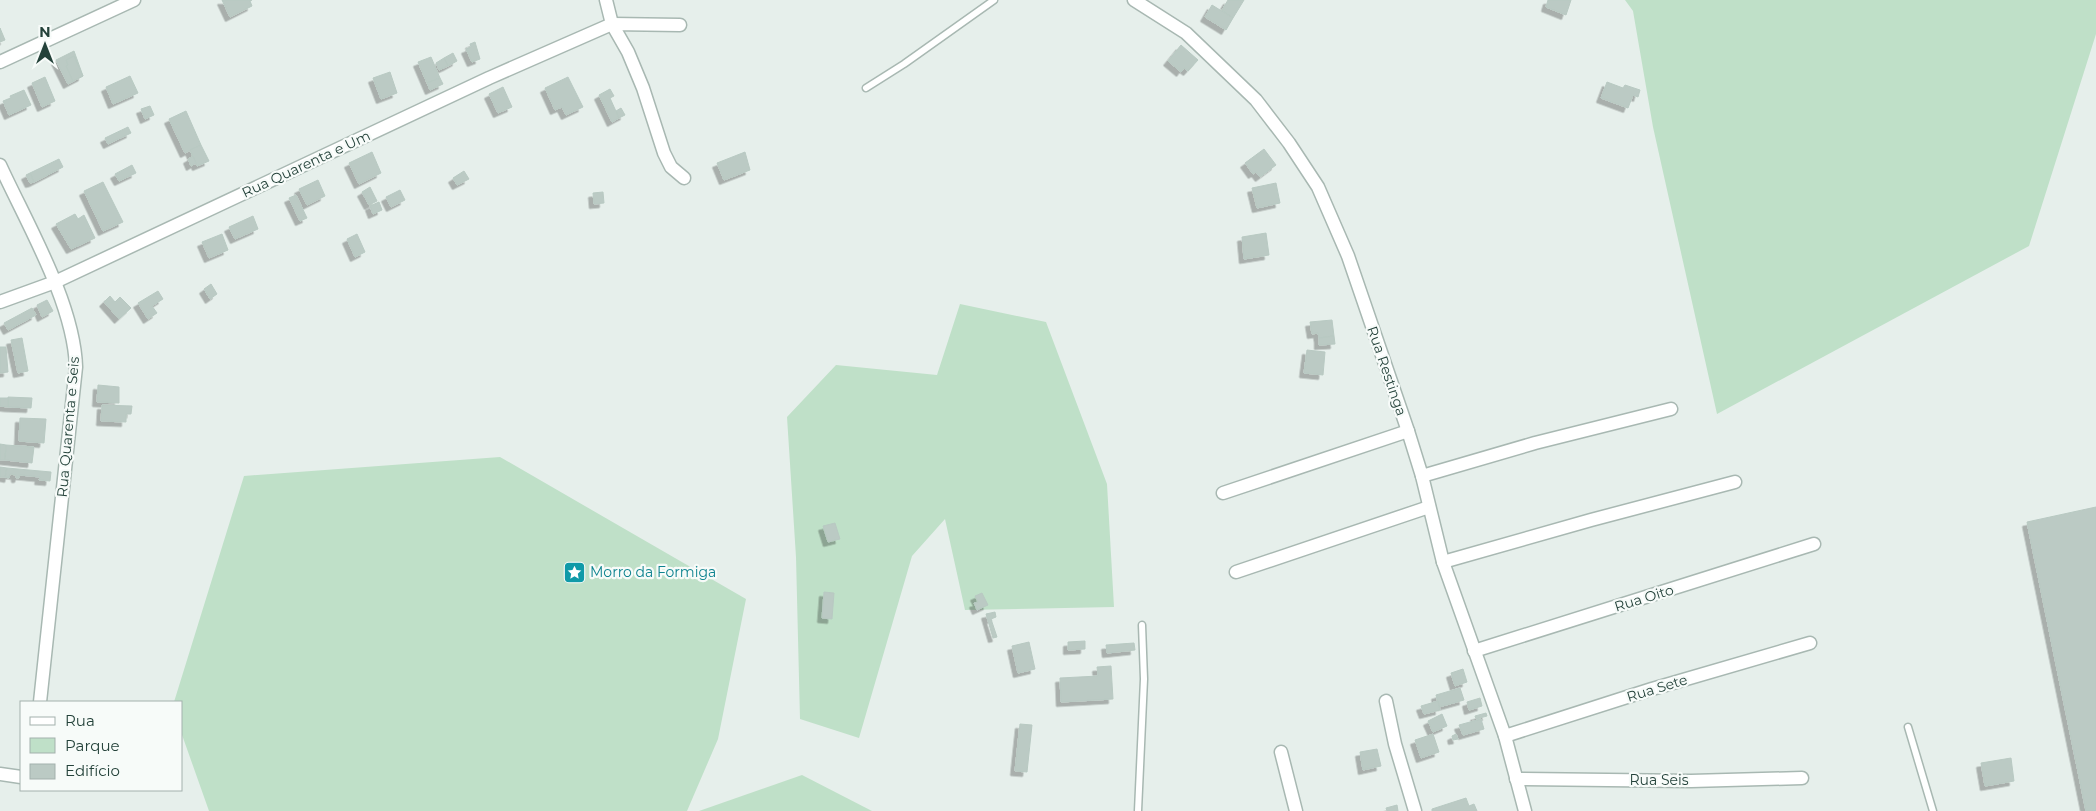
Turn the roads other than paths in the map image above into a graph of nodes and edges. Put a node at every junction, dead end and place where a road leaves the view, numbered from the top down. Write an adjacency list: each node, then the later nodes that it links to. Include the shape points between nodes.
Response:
1 (134, 0): 7 (street)
2 (606, 0): 5 (street)
3 (994, 0): 8 (lane)
4 (1134, 0): 14 (street, Rua Restinga, via 1186,33 1256,100 1318,187 1348,256)
5 (612, 24): 6 (street, Rua Quarenta e Um); 10 (street, via 643,88 664,153 671,167); 11 (street, Rua Quarenta e Um, via 489,78)
6 (680, 25)
7 (0, 62)
8 (866, 88)
9 (0, 165): 11 (street, Rua Quarenta e Seis)
10 (684, 178)
11 (55, 282): 12 (street, Rua Quarenta e Um); 25 (street, Rua Quarenta e Seis, via 72,334 76,367)
12 (0, 302)
13 (1671, 409): 15 (street, via 1535,443)
14 (1408, 431): 15 (street, Rua Restinga); 17 (street)
15 (1422, 476): 18 (street, Rua Restinga)
16 (1736, 482): 20 (street)
17 (1223, 493)
18 (1429, 507): 20 (street, Rua Restinga); 21 (street)
19 (1814, 544): 24 (street, Rua Oito)
20 (1444, 562): 24 (street, Rua Restinga)
21 (1236, 572)
22 (1142, 625): 34 (lane, via 1144,679)
23 (1810, 643): 28 (street, Rua Sete)
24 (1474, 652): 28 (street, Rua Restinga)
25 (40, 701)
26 (1386, 701): 36 (street)
27 (1908, 727): 38 (lane)
28 (1505, 736): 33 (street, Rua Restinga)
29 (1281, 752): 35 (street)
30 (0, 774): 31 (street)
31 (20, 777)
32 (1802, 778): 33 (street, Rua Seis, via 1691,781)
33 (1516, 779): 37 (street, Rua Restinga)
34 (1138, 811)
35 (1296, 811)
36 (1414, 811)
37 (1525, 811)
38 (1933, 811)

